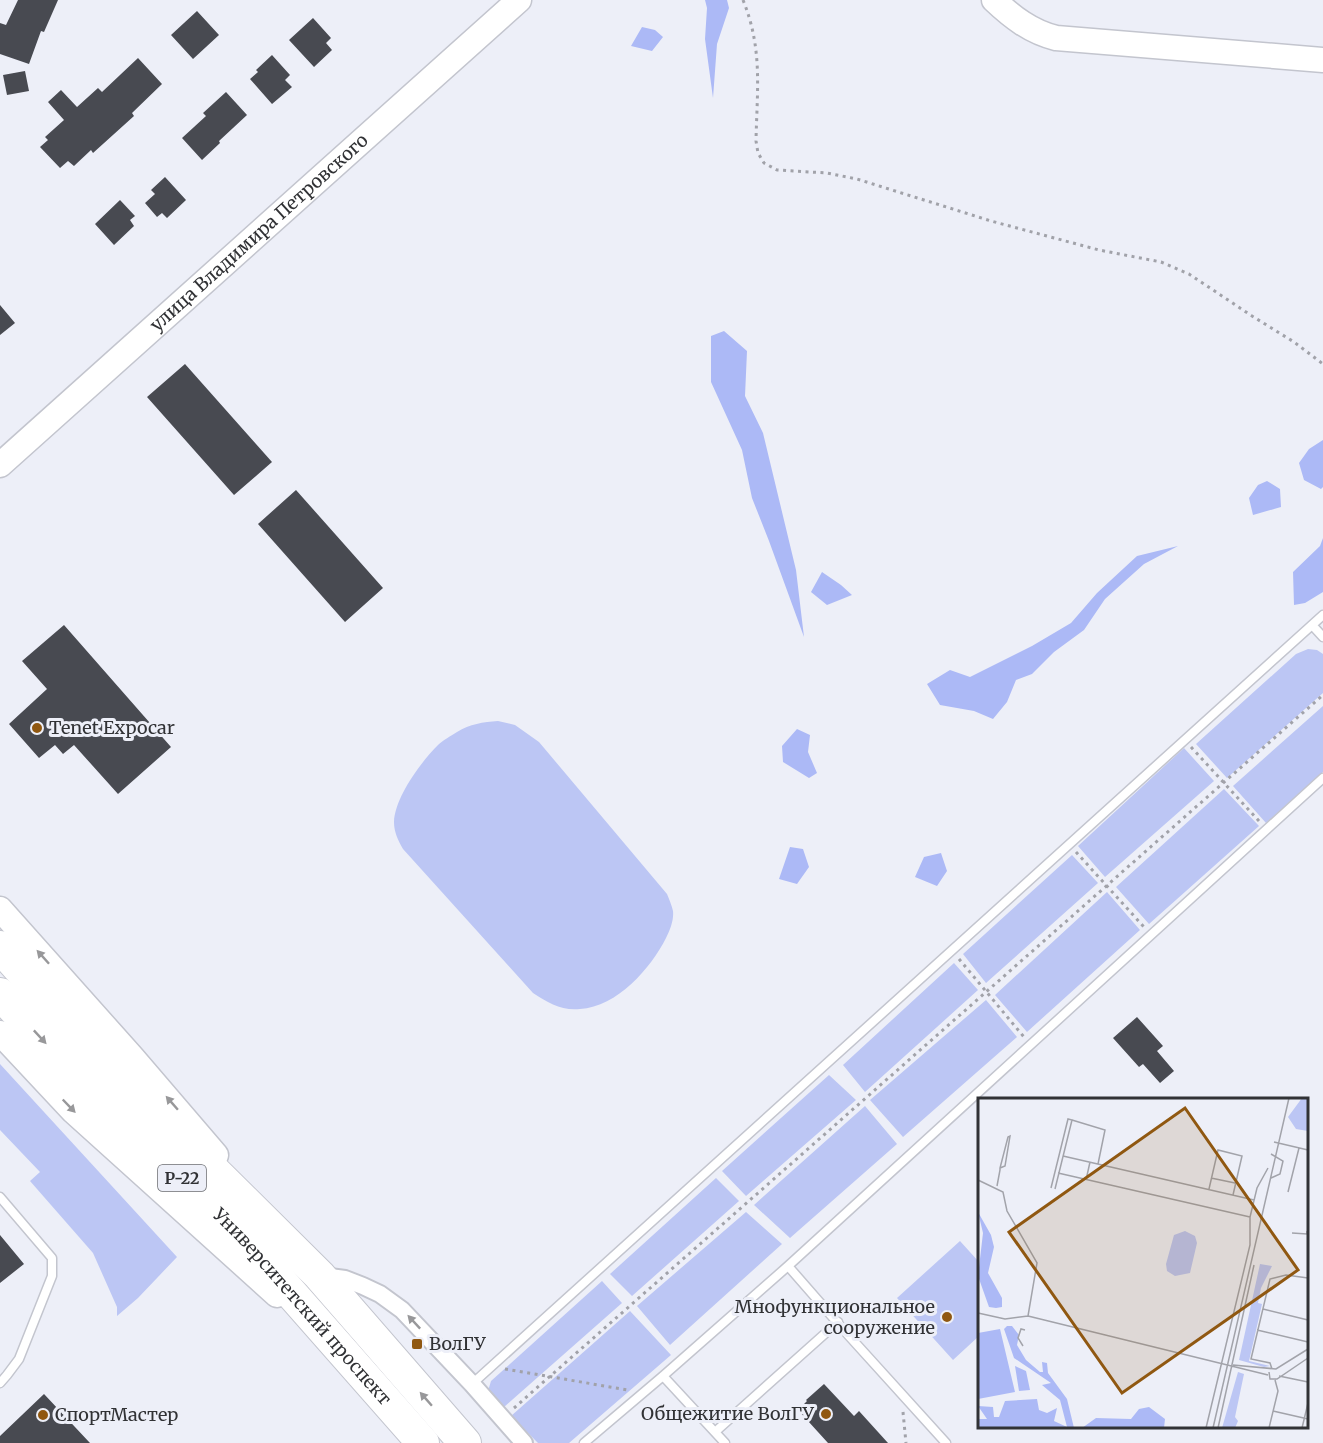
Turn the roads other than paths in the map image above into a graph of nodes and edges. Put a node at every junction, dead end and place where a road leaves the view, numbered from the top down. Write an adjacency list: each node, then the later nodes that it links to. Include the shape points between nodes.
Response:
1 (519, 0): 4 (street, улица Владимира Петровского)
2 (994, 0): 3 (street, via 1030,28 1056,38)
3 (1323, 60)
4 (0, 465)
5 (1323, 615): 6 (lane)
6 (1312, 625): 7 (lane); 20 (lane)
7 (1323, 637)
8 (1323, 778): 14 (lane)
9 (0, 909): 15 (street, Университетский проспект / Р-22, one-way to 9)
10 (0, 947): 15 (highway, Университетский проспект / Р-22, via 115,1072)
11 (0, 994): 17 (highway, Университетский проспект / Р-22, one-way to 17, via 94,1094 240,1235)
12 (0, 1033): 17 (street, Университетский проспект, one-way to 17, via 73,1111)
13 (0, 1197): 19 (lane, via 52,1258 52,1276 19,1359)
14 (788, 1266): 16 (lane); 18 (lane)
15 (319, 1275): 20 (street, one-way to 15, via 395,1304 345,1279); 23 (highway, Университетский проспект / Р-22, one-way to 15)
16 (838, 1322): 21 (lane); 27 (lane)
17 (357, 1367): 22 (highway, Университетский проспект / Р-22)
18 (663, 1376): 21 (lane); 25 (lane)
19 (0, 1383)
20 (472, 1384): 24 (street)
21 (715, 1432): 26 (lane)
22 (423, 1443)
23 (465, 1443)
24 (524, 1443)
25 (584, 1443)
26 (725, 1443)
27 (946, 1443)

